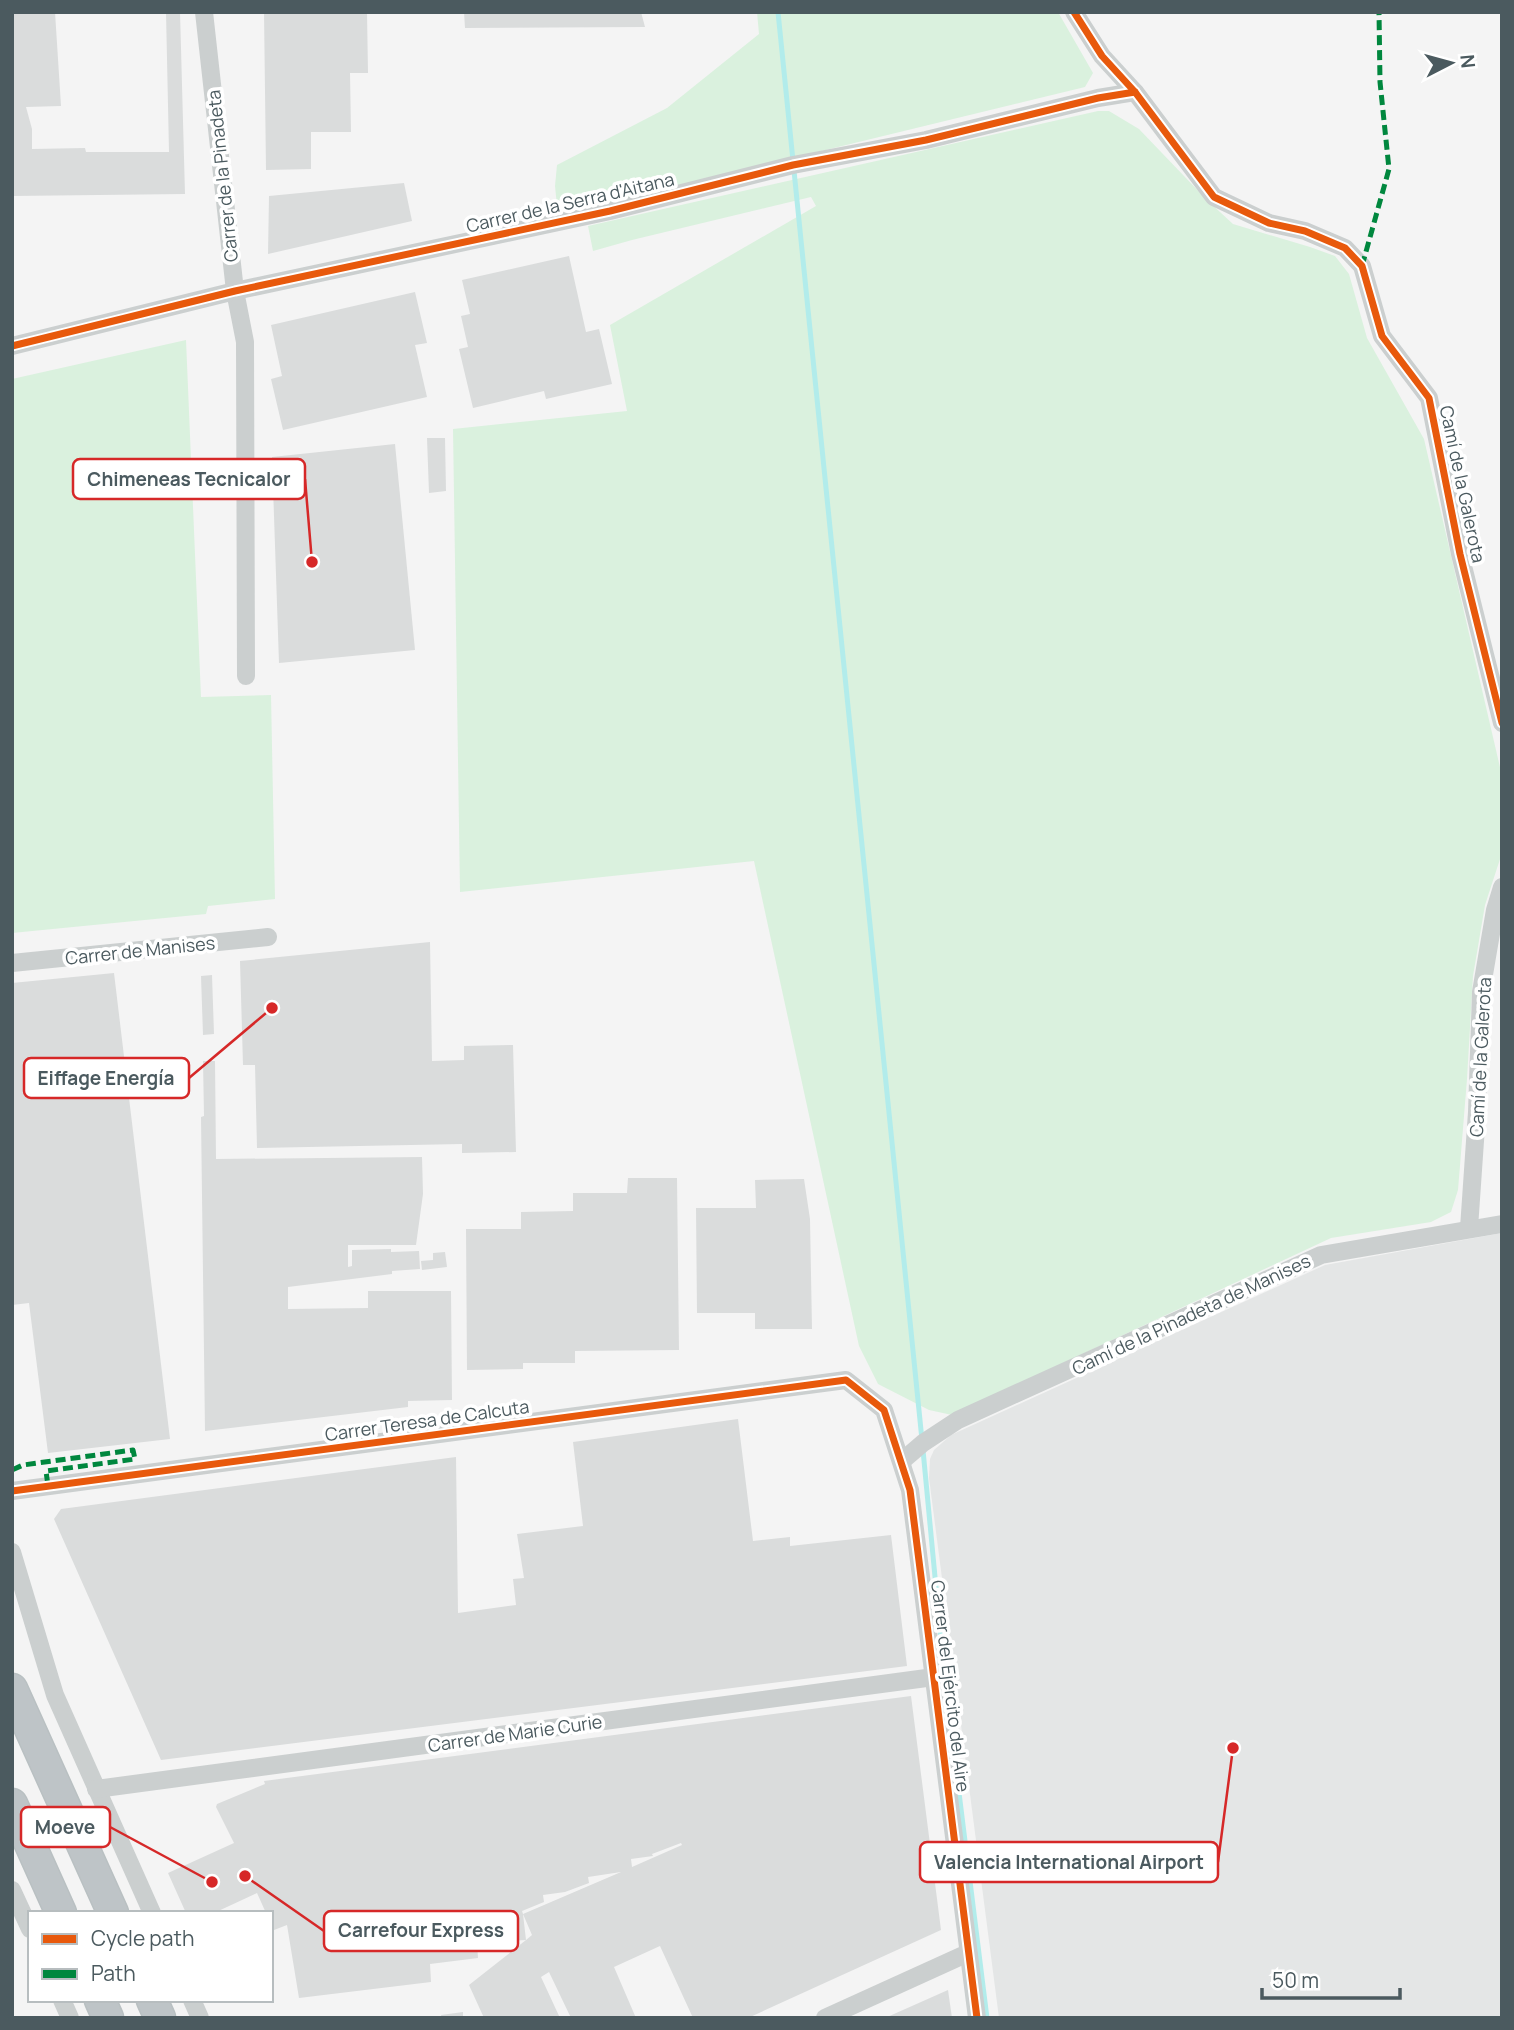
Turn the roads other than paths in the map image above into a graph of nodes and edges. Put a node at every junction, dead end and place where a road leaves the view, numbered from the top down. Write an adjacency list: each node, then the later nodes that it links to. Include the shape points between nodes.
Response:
1 (204, 12): 4 (street, Carrer de la Pinadeta)
2 (1074, 12): 3 (street, via 1102,56)
3 (1135, 92): 4 (street, Carrer de la Serra d'Aitana); 7 (street, Camí de la Galerota, via 1214,197 1269,223 1305,231 1345,248 1362,266 1382,336 1429,398 1460,554)
4 (235, 291): 5 (street, Carrer de la Serra d'Aitana); 6 (street, Carrer de la Pinadeta, via 244,342)
5 (12, 346)
6 (246, 676)
7 (1502, 723)
8 (1502, 887): 12 (street, Camí de la Galerota, via 1480,992)
9 (268, 937): 10 (street, Carrer de Manises)
10 (12, 963)
11 (1502, 1224): 12 (street, Camí de la Pinadeta de Manises)
12 (1469, 1228): 14 (street, Camí de la Pinadeta de Manises, via 1321,1255 958,1420)
13 (846, 1380): 14 (street, Carrer del Ejército del Aire, via 884,1410); 15 (street, Carrer Teresa de Calcuta)
14 (902, 1461): 17 (street, Carrer del Ejército del Aire, via 911,1490)
15 (12, 1491)
16 (12, 1552): 19 (street, via 55,1695)
17 (934, 1677): 19 (street, Carrer de Marie Curie); 26 (street, Carrer del Ejército del Aire)
18 (12, 1689): 23 (highway)
19 (96, 1788): 24 (street)
20 (12, 1804): 22 (highway)
21 (12, 1890): 25 (street)
22 (60, 1911)
23 (112, 1911)
24 (151, 1911)
25 (28, 1925)
26 (968, 1953): 35 (street); 36 (street, Carrer del Ejército del Aire)
27 (63, 2002): 31 (street)
28 (101, 2002): 32 (highway)
29 (153, 2002): 33 (highway)
30 (193, 2002): 34 (street)
31 (70, 2018)
32 (108, 2018)
33 (160, 2018)
34 (200, 2018)
35 (825, 2018)
36 (977, 2018)

